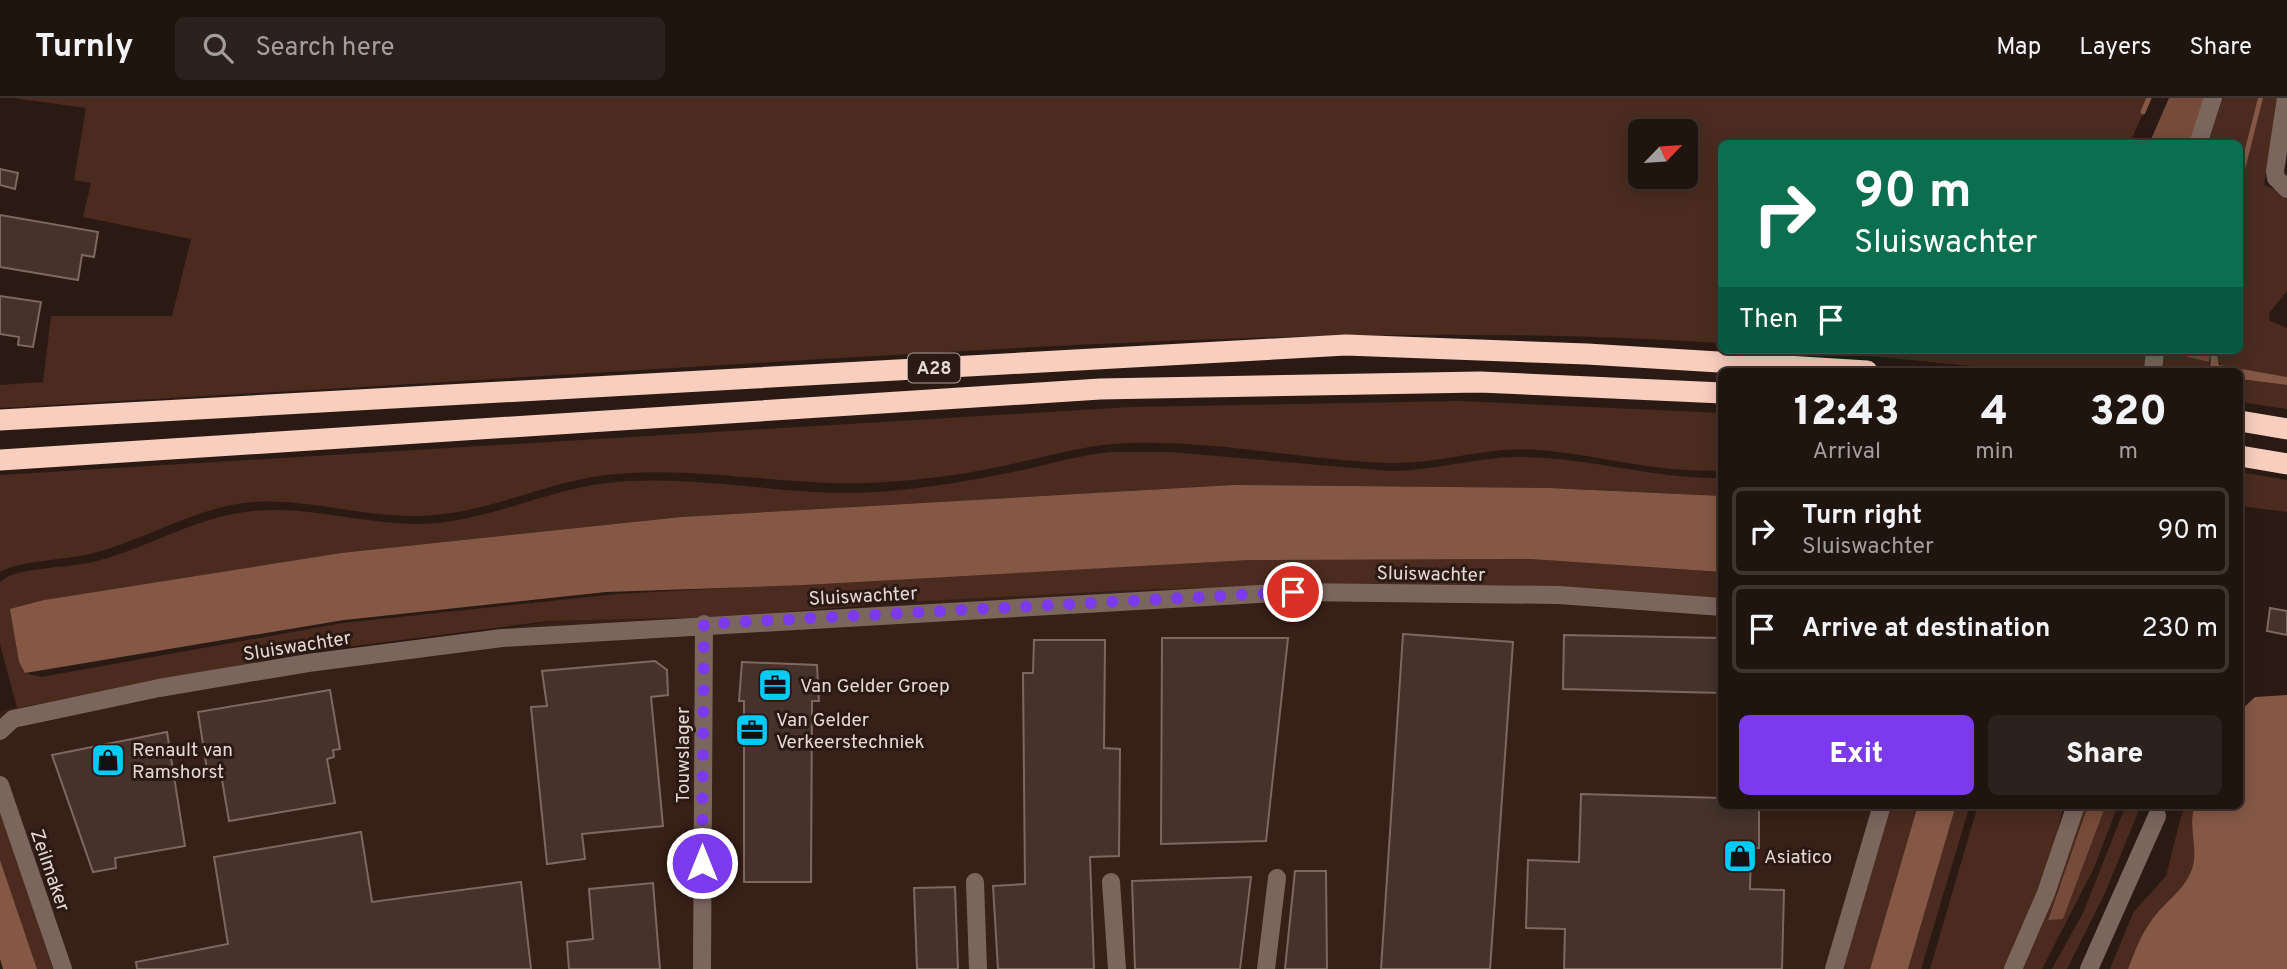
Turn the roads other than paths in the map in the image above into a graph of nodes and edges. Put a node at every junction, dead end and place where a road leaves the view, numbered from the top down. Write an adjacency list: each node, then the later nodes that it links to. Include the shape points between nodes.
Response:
1 (2213, 98): 3 (street)
2 (2286, 98): 4 (street, via 2274,171)
3 (2199, 140)
4 (2287, 189)
5 (1818, 368): 7 (highway, A28, via 1346,345)
6 (1718, 393): 11 (highway, A28, via 1480,382 1100,389)
7 (0, 420)
8 (2243, 422): 9 (highway)
9 (2287, 429)
10 (2243, 457): 12 (highway)
11 (0, 460)
12 (2287, 464)
13 (1718, 607): 14 (street, Sluiswachter, via 1559,595 1293,592)
14 (704, 624): 15 (street, Sluiswachter, via 502,638 322,661 159,688); 24 (street, Touwslager)
15 (6, 725)
16 (0, 785): 23 (street, Zeilmaker)
17 (1881, 809): 28 (street)
18 (2075, 809): 29 (street)
19 (2157, 816): 30 (street)
20 (1277, 878): 27 (street)
21 (975, 882): 25 (street)
22 (1111, 882): 26 (street)
23 (63, 969)
24 (702, 969)
25 (978, 969)
26 (1117, 969)
27 (1266, 969)
28 (1834, 969)
29 (2013, 969)
30 (2090, 969)

